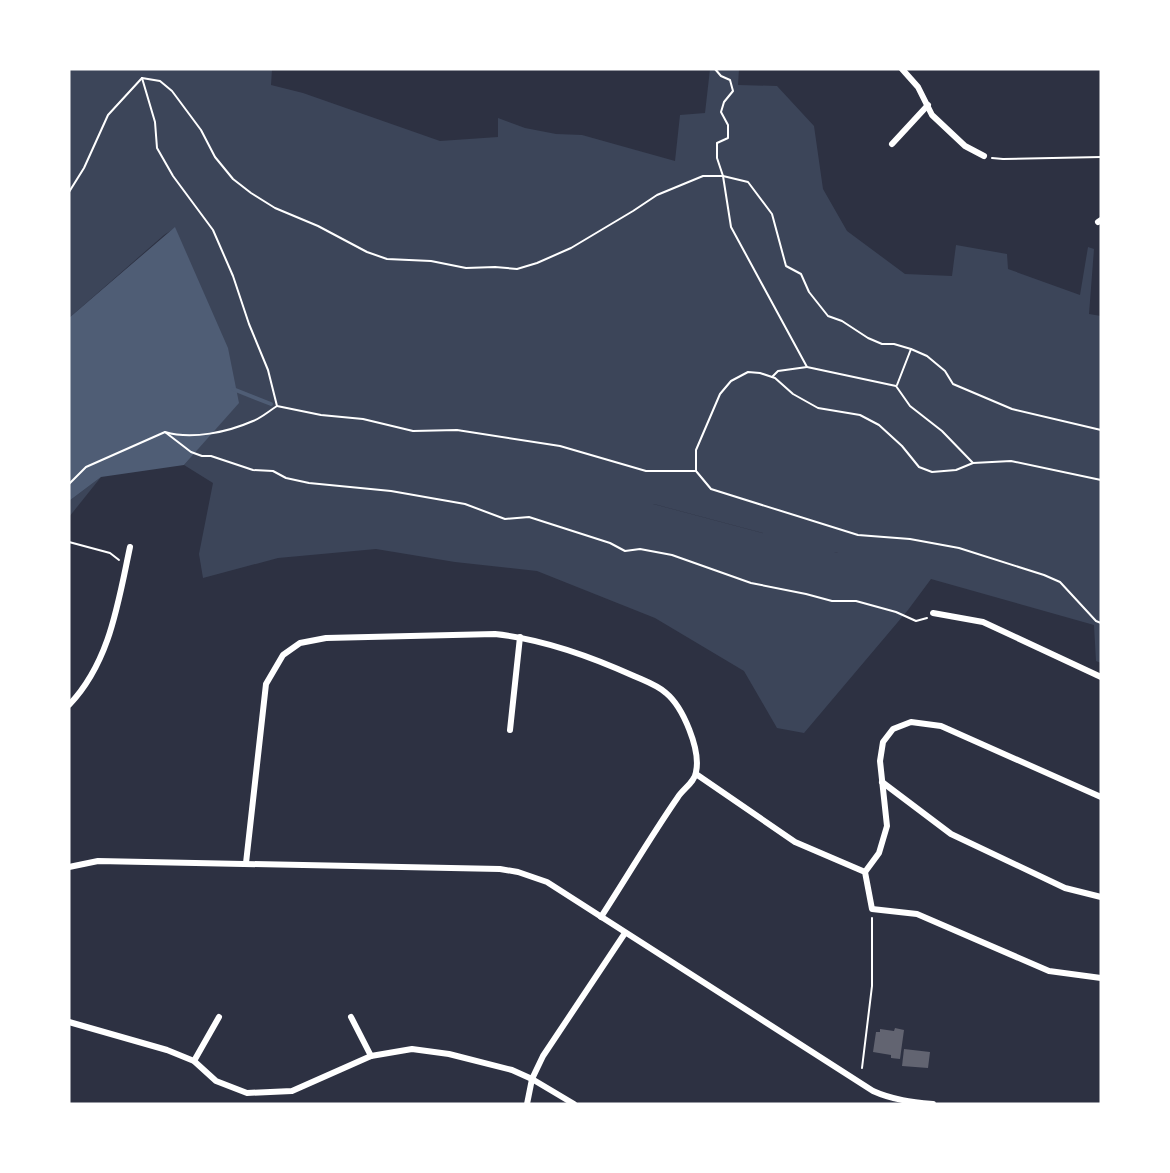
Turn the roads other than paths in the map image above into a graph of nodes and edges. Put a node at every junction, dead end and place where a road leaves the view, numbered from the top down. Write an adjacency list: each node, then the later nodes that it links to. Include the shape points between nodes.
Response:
1 (902, 69): 2 (street)
2 (928, 105): 3 (street); 4 (street, via 949,132)
3 (892, 144)
4 (984, 156)
5 (130, 547): 9 (street, via 114,621 100,659 83,690)
6 (933, 614): 8 (street, via 983,622)
7 (520, 637): 10 (street); 11 (street, via 624,671 665,692 677,705 690,732); 14 (street, via 495,634 326,638 300,643 283,654 267,684)
8 (1101, 677)
9 (69, 705)
10 (510, 730)
11 (696, 774): 16 (street, via 795,842); 18 (street)
12 (882, 782): 13 (street, via 883,742 893,729 911,722 940,726); 16 (street, via 887,826 879,854); 17 (street, via 951,834 1065,888)
13 (1101, 797)
14 (246, 863): 15 (street, via 98,861); 18 (street, via 500,869 547,882)
15 (69, 867)
16 (866, 872): 20 (street, via 872,909 917,914 1049,971)
17 (1101, 897)
18 (601, 917): 19 (street)
19 (625, 933): 26 (street); 27 (street, via 873,1091)
20 (1101, 978)
21 (219, 1017): 25 (street)
22 (351, 1017): 24 (street)
23 (69, 1022): 25 (street)
24 (371, 1056): 25 (street, via 292,1091 247,1093 216,1081); 26 (street, via 412,1049 449,1054)
25 (194, 1061)
26 (532, 1079): 28 (street); 29 (street)
27 (907, 1103): 30 (street)
28 (527, 1104)
29 (574, 1104)
30 (933, 1104)

